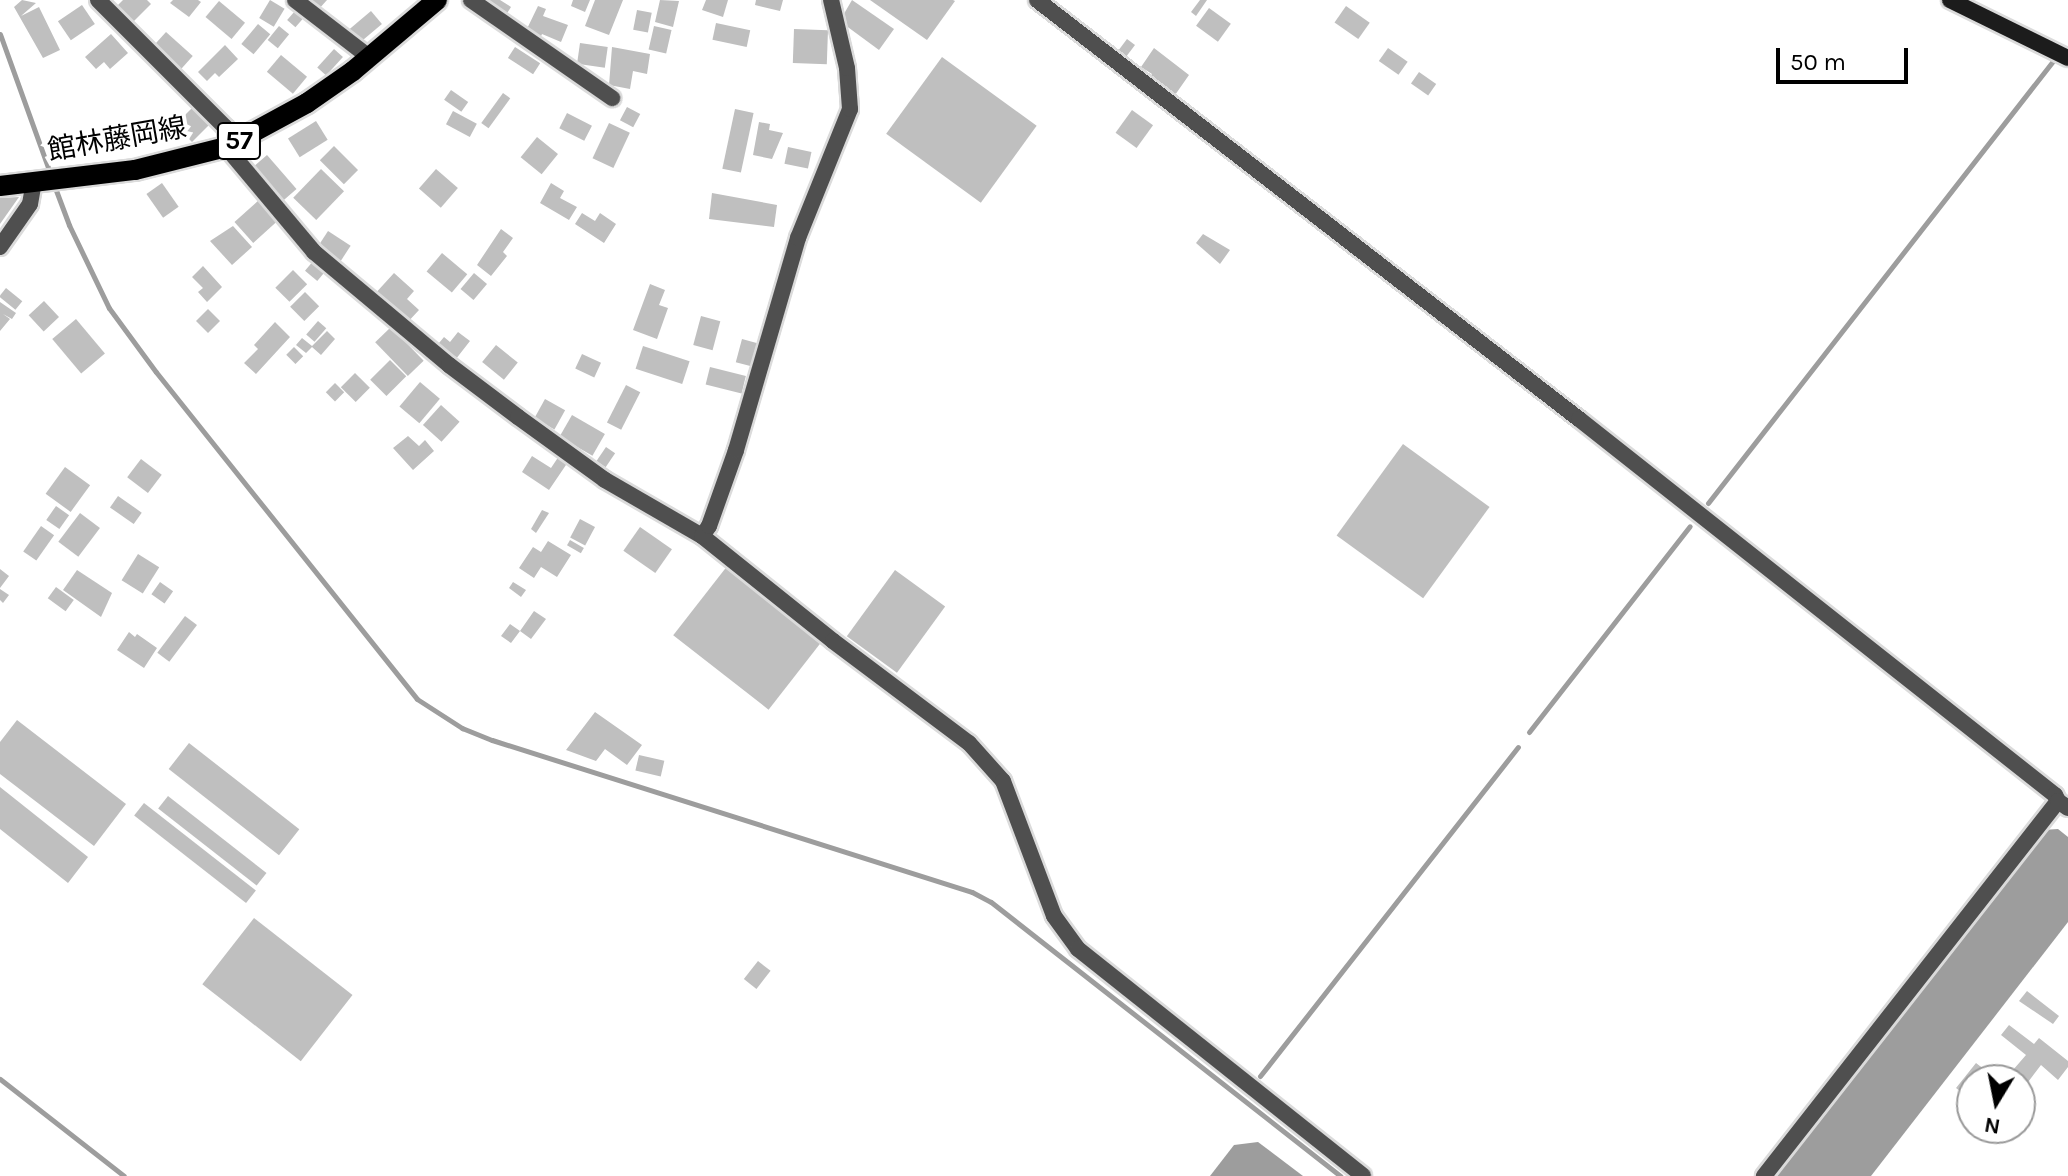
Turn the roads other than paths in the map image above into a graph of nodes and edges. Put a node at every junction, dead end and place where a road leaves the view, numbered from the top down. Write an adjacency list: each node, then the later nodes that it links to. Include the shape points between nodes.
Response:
1 (295, 0): 8 (street)
2 (437, 0): 8 (main road, 館林藤岡線 / 57)
3 (471, 0): 10 (street)
4 (831, 0): 15 (street, via 847,68 850,109 798,238 736,450)
5 (1037, 0): 16 (street, via 1579,419)
6 (1950, 0): 9 (main road)
7 (104, 2): 11 (street, via 226,128)
8 (369, 57): 11 (main road, 館林藤岡線 / 57, via 307,103)
9 (2068, 58)
10 (612, 98)
11 (226, 147): 12 (main road, 館林藤岡線 / 57, via 135,170); 15 (street, via 314,252 449,365 605,480)
12 (34, 182): 13 (main road, 館林藤岡線 / 57); 14 (street, via 30,204)
13 (0, 186)
14 (0, 247)
15 (702, 536): 17 (street, via 987,759 1014,804 1054,916 1078,949)
16 (2063, 804): 18 (street)
17 (1363, 1176)
18 (1764, 1176)

